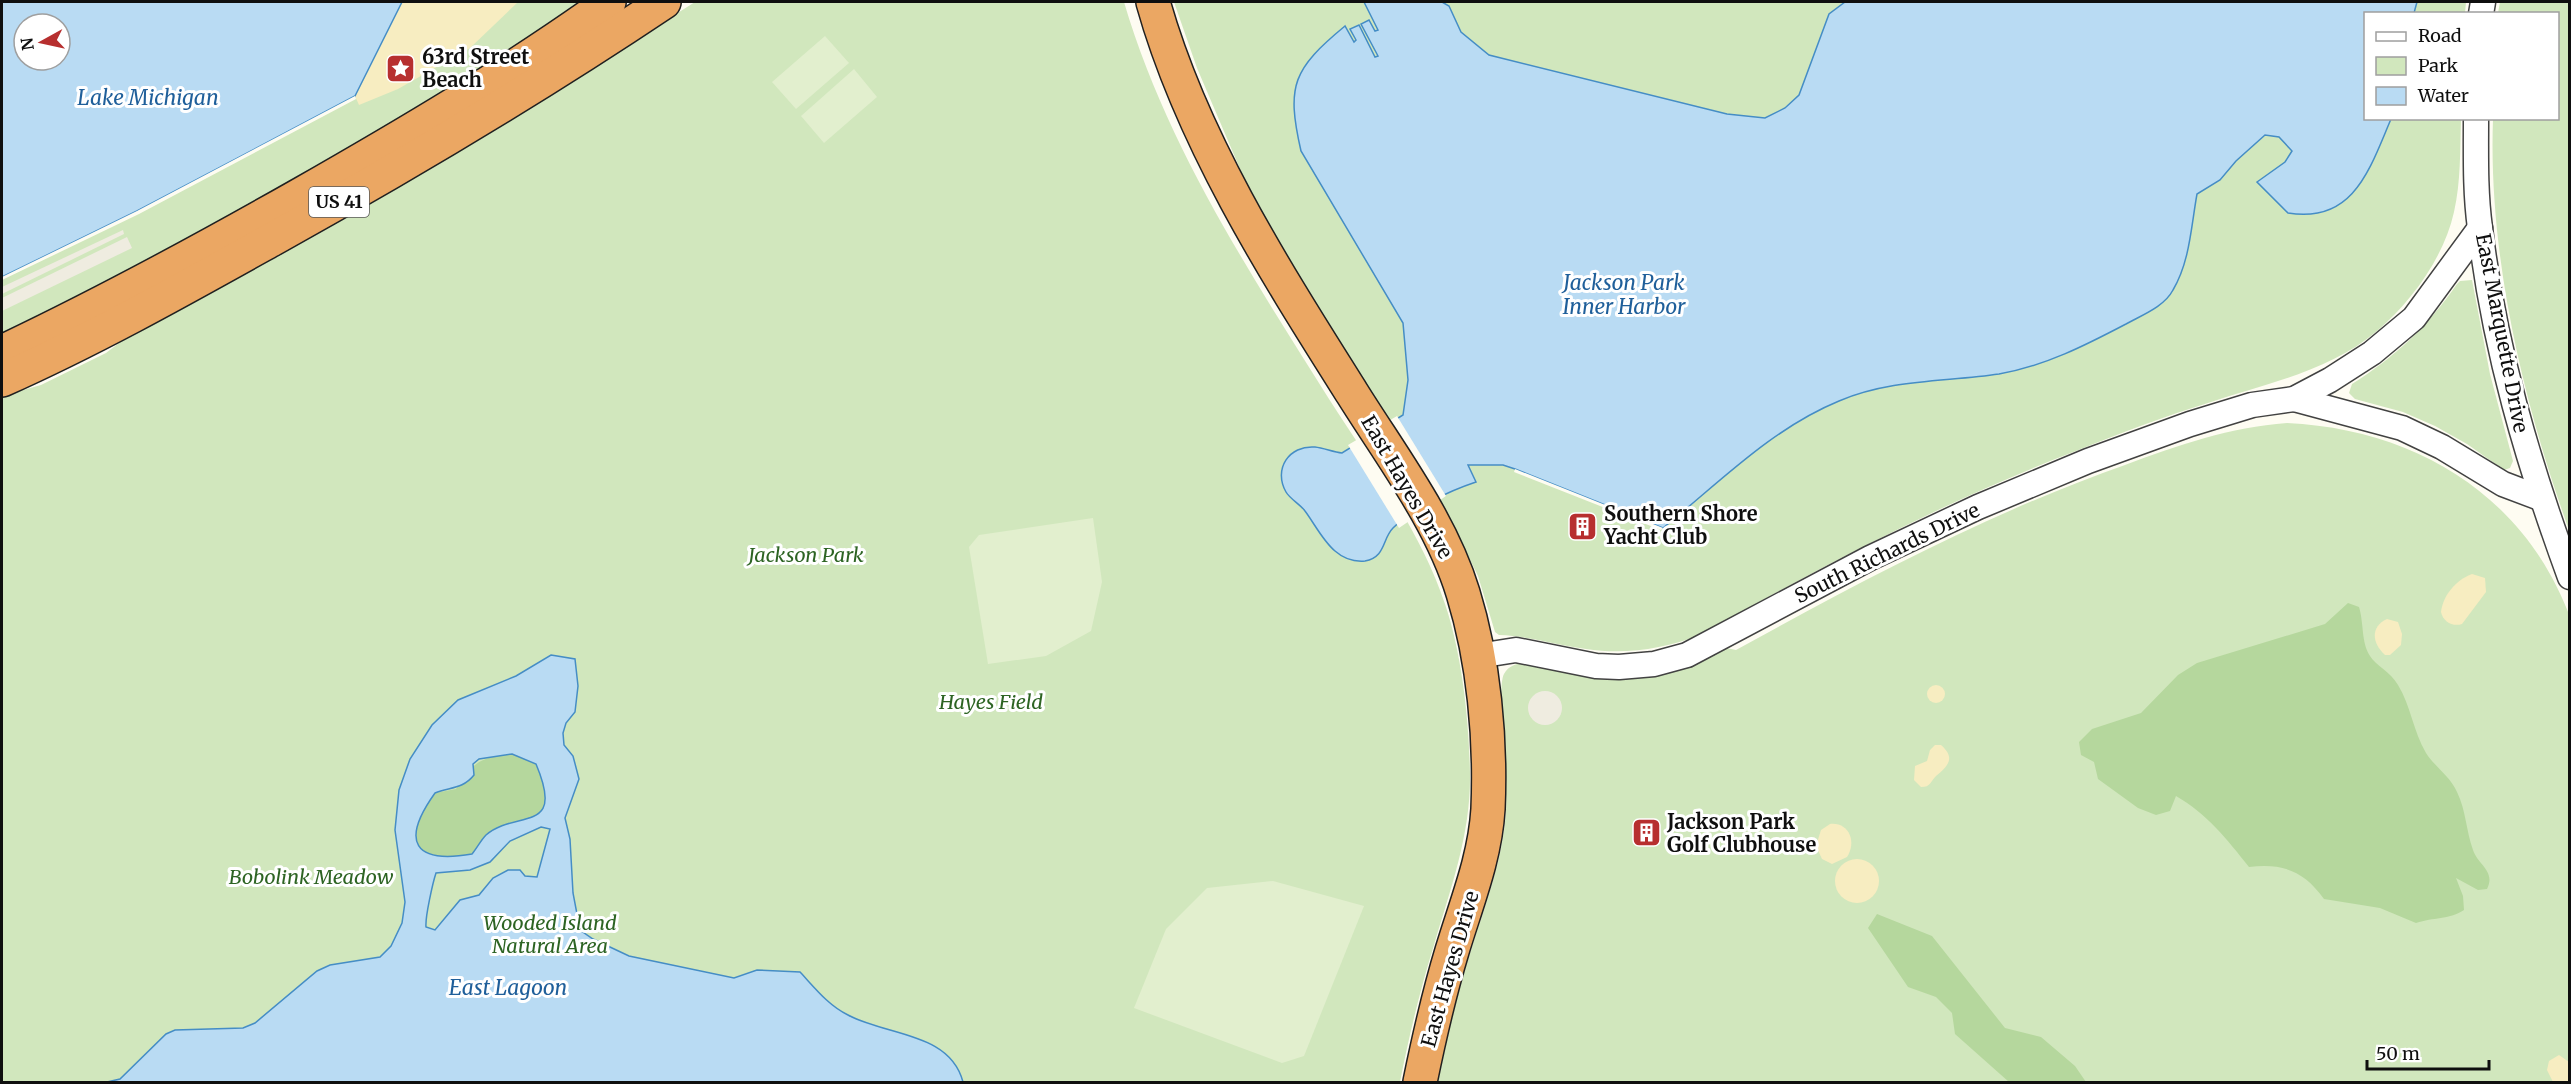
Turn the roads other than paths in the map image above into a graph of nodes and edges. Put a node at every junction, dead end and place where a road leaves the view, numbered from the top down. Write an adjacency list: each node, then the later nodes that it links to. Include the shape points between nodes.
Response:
1 (609, 2): 6 (highway, US 41, via 412,132 183,261)
2 (664, 2): 7 (highway, US 41, via 423,155 164,300)
3 (1153, 2): 11 (highway, East Hayes Drive, via 1163,39 1195,116 1276,273 1434,526 1463,593)
4 (2476, 120): 5 (street, East Marquette Drive)
5 (2480, 228): 8 (street, South Richards Drive, via 2408,324 2350,368); 9 (street, East Marquette Drive, via 2504,363)
6 (2, 351)
7 (2, 380)
8 (2294, 399): 9 (street, South Richards Drive, via 2402,428 2503,484); 11 (street, South Richards Drive, via 2252,405 2190,424 2033,484 1870,558 1687,655 1654,664 1619,667 1516,650)
9 (2540, 498): 10 (street, East Marquette Drive)
10 (2570, 577)
11 (1478, 656): 12 (highway, East Hayes Drive, via 1488,783 1485,839 1437,1001)
12 (1420, 1083)

